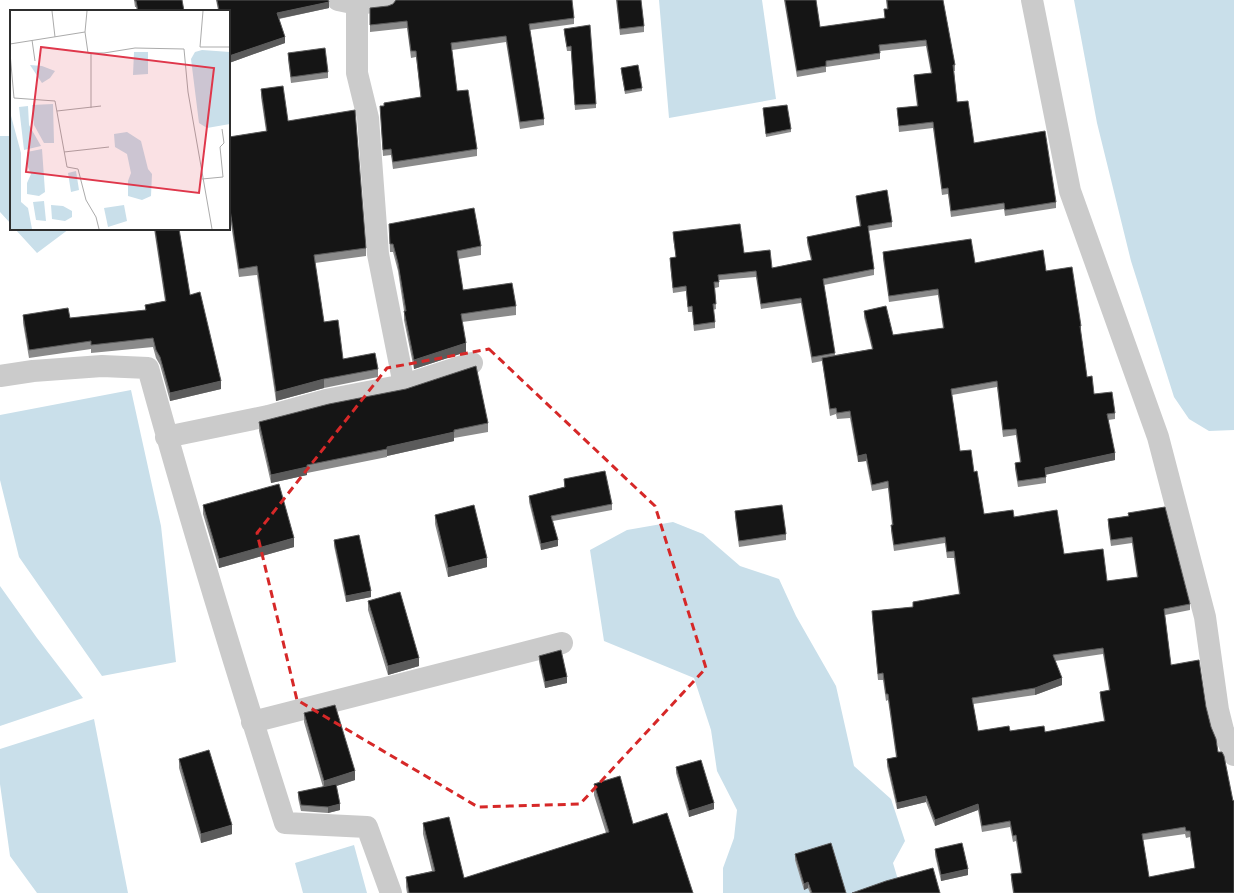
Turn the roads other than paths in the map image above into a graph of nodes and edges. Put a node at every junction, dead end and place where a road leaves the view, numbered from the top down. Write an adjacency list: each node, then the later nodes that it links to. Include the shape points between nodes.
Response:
1 (386, 0): 3 (street)
2 (1032, 0): 10 (street, via 1070,191 1158,437 1205,617 1218,710)
3 (347, 2): 6 (street, via 357,73 368,118 378,254)
4 (472, 363): 6 (street)
5 (0, 376): 7 (street, via 102,366 148,368)
6 (404, 384): 7 (street)
7 (166, 437): 9 (street)
8 (562, 643): 9 (street)
9 (252, 722): 11 (street, via 285,823 367,827)
10 (1234, 755)
11 (391, 893)

